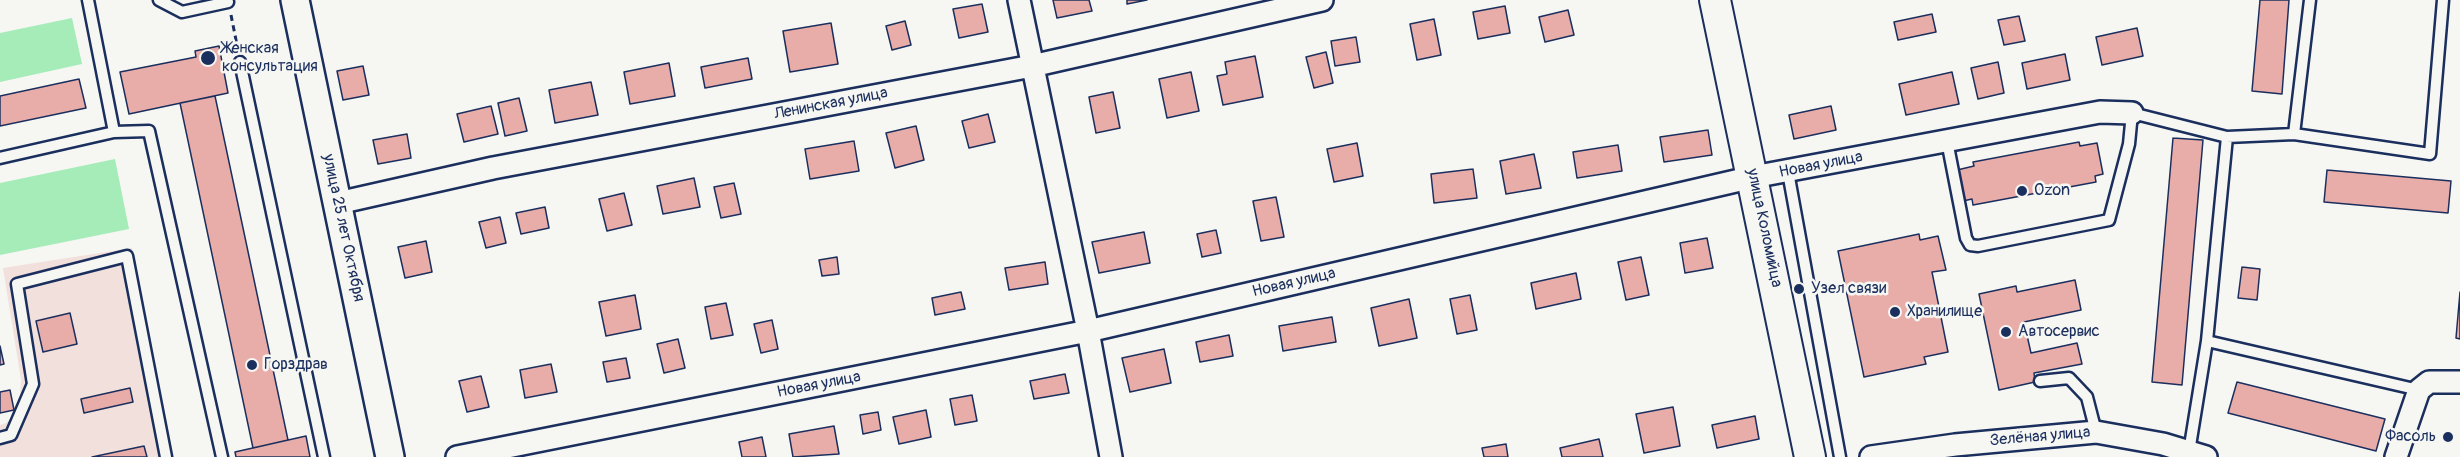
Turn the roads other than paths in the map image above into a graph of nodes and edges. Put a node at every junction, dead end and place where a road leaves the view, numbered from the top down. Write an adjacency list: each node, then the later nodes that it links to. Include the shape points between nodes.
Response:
1 (88, 0): 13 (lane)
2 (159, 0): 9 (lane, via 182,12)
3 (295, 0): 20 (street, улица 25 лет Октября)
4 (1019, 0): 11 (street)
5 (1322, 0): 11 (street, Ленинская улица)
6 (1715, 0): 19 (main road, улица Коломийца)
7 (2310, 0): 14 (lane)
8 (2443, 0): 14 (lane, via 2430,154)
9 (228, 2)
10 (240, 62): 32 (lane)
11 (1032, 66): 20 (street, Ленинская улица, via 484,170); 21 (street)
12 (2132, 113): 15 (lane); 16 (street, Новая улица, via 2100,112); 16 (lane, via 2129,144 2109,220 1978,246 1971,245 1966,238)
13 (114, 132): 17 (lane); 31 (lane, via 149,131)
14 (2294, 134): 15 (lane)
15 (2227, 137): 22 (lane)
16 (1947, 141): 18 (street, Новая улица)
17 (0, 158)
18 (1788, 172): 19 (street, Новая улица); 37 (lane)
19 (1753, 177): 21 (street, Новая улица); 36 (main road, улица Коломийца)
20 (338, 203): 33 (street, улица 25 лет Октября)
21 (1088, 331): 34 (street, Новая улица); 35 (street)
22 (2207, 341): 25 (lane); 29 (lane)
23 (2040, 381): 26 (lane, via 2069,378 2087,397)
24 (2460, 382): 25 (street, via 2429,382)
25 (2419, 390): 39 (street)
26 (2096, 432): 28 (street, Зелёная улица); 29 (street, Зелёная улица)
27 (0, 438): 30 (lane, via 11,435 33,384 17,284 127,256)
28 (1923, 453): 38 (street, Зелёная улица)
29 (2198, 454)
30 (166, 457)
31 (222, 457)
32 (324, 457)
33 (390, 457)
34 (457, 457)
35 (1111, 457)
36 (1810, 457)
37 (1840, 457)
38 (1871, 457)
39 (2396, 457)

